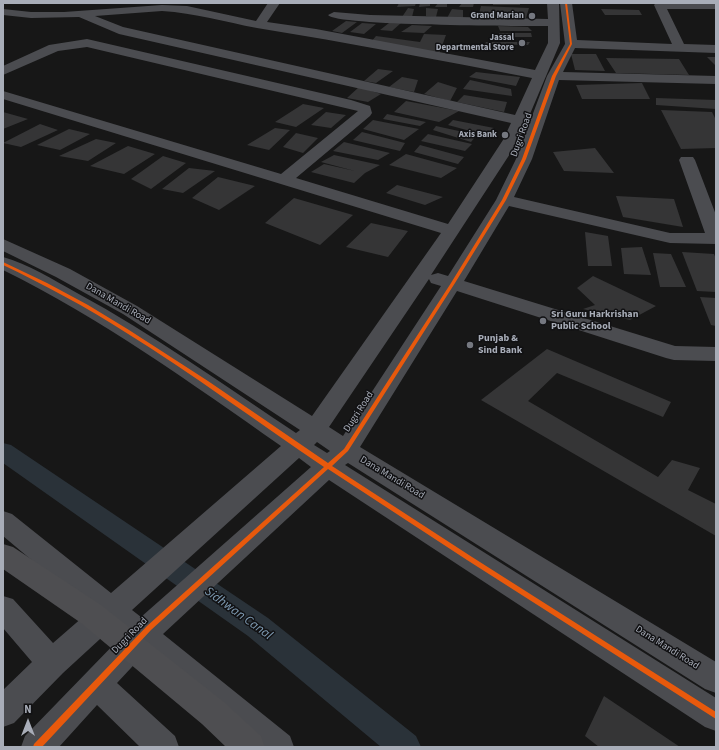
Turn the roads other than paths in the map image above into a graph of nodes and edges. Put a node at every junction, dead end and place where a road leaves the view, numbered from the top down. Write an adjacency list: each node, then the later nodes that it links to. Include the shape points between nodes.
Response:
1 (274, 3): 13 (street)
2 (553, 3): 12 (street, Dugri Road)
3 (566, 3): 16 (street)
4 (329, 4): 10 (street, via 341,8)
5 (659, 4): 7 (street); 17 (street)
6 (188, 6): 9 (street); 13 (street)
7 (716, 6)
8 (3, 12): 9 (street, via 31,15)
9 (78, 14): 23 (street, via 119,30)
10 (334, 15): 11 (street, via 373,14); 14 (street)
11 (388, 20): 12 (street); 15 (street)
12 (554, 23): 20 (street, Dugri Road, via 554,43)
13 (260, 24): 14 (street)
14 (316, 33): 15 (street)
15 (363, 42): 20 (street)
16 (571, 44): 17 (street); 20 (street, Dugri Road)
17 (680, 48): 18 (street)
18 (716, 49)
19 (3, 71): 25 (street, via 50,48 63,44 87,43 364,109 365,113)
20 (547, 76): 21 (street); 23 (street, Dugri Road); 26 (street, Dugri Road, via 524,159)
21 (716, 80)
22 (3, 94): 25 (street)
23 (520, 121): 27 (street, Dugri Road, via 511,140)
24 (687, 160): 28 (street)
25 (284, 180): 27 (street)
26 (504, 200): 28 (street, via 670,238); 32 (street, Dugri Road)
27 (452, 231): 31 (street, Dugri Road)
28 (716, 239)
29 (3, 244): 34 (street, Dana Mandi Road, via 130,310)
30 (3, 263): 34 (street, via 45,282)
31 (422, 274): 32 (street); 34 (street, Dugri Road)
32 (453, 283): 33 (street, via 674,353); 35 (street, Dugri Road)
33 (716, 354)
34 (307, 438): 35 (street, Dana Mandi Road); 36 (street); 40 (street, Dugri Road)
35 (346, 450): 36 (street, Dugri Road); 43 (street, Dana Mandi Road)
36 (328, 466): 41 (street, Dugri Road); 46 (street)
37 (3, 521): 40 (street)
38 (3, 555): 49 (highway, via 91,614 213,713)
39 (3, 608): 42 (street)
40 (115, 609): 41 (street); 42 (street, Dugri Road)
41 (146, 632): 44 (street, Dugri Road); 50 (street)
42 (52, 663): 45 (street, Dugri Road)
43 (716, 679)
44 (96, 684): 47 (street, Dugri Road); 48 (street)
45 (3, 712)
46 (716, 716)
47 (41, 746)
48 (163, 747)
49 (249, 747)
50 (278, 747)

